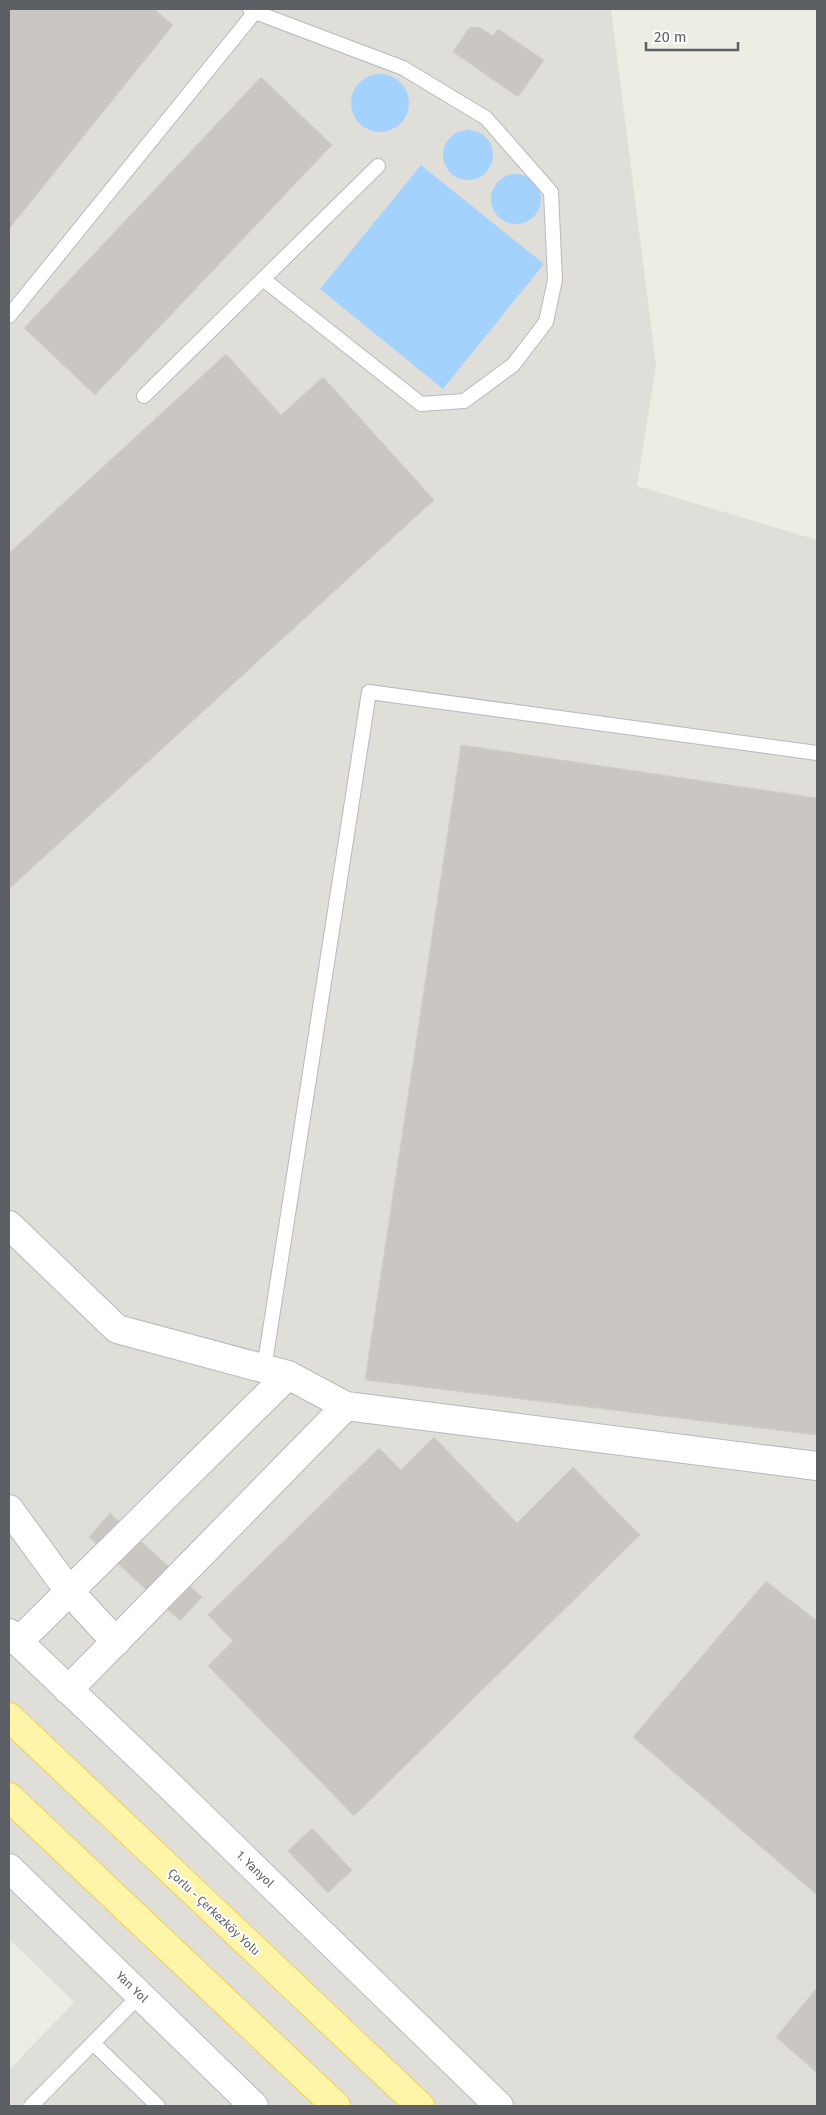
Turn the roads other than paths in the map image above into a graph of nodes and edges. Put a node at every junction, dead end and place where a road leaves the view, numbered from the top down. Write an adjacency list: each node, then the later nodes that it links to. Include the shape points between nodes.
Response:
1 (253, 11): 3 (lane, via 403,68 486,118 551,192 555,280 546,322 513,365 464,400 421,404); 4 (lane)
2 (378, 166): 3 (lane)
3 (263, 279): 5 (lane)
4 (9, 316)
5 (144, 396)
6 (817, 753): 8 (lane, via 369,692)
7 (9, 1225): 8 (street, via 117,1329)
8 (276, 1372): 9 (street); 12 (street)
9 (346, 1406): 10 (street); 14 (street)
10 (817, 1466)
11 (9, 1509): 12 (street)
12 (69, 1591): 13 (street); 14 (street)
13 (13, 1638): 15 (street, 1. Yanyol)
14 (116, 1642): 15 (street)
15 (68, 1690): 26 (street, 1. Yanyol)
16 (9, 1717): 25 (main road, Çorlu - Çerkezköy Yolu)
17 (9, 1797): 24 (main road)
18 (9, 1868): 19 (street, Yan Yol)
19 (140, 1995): 20 (lane); 23 (street, Yan Yol)
20 (93, 2043): 21 (lane); 22 (lane)
21 (30, 2106)
22 (158, 2106)
23 (254, 2106)
24 (336, 2106)
25 (420, 2106)
26 (499, 2106)

